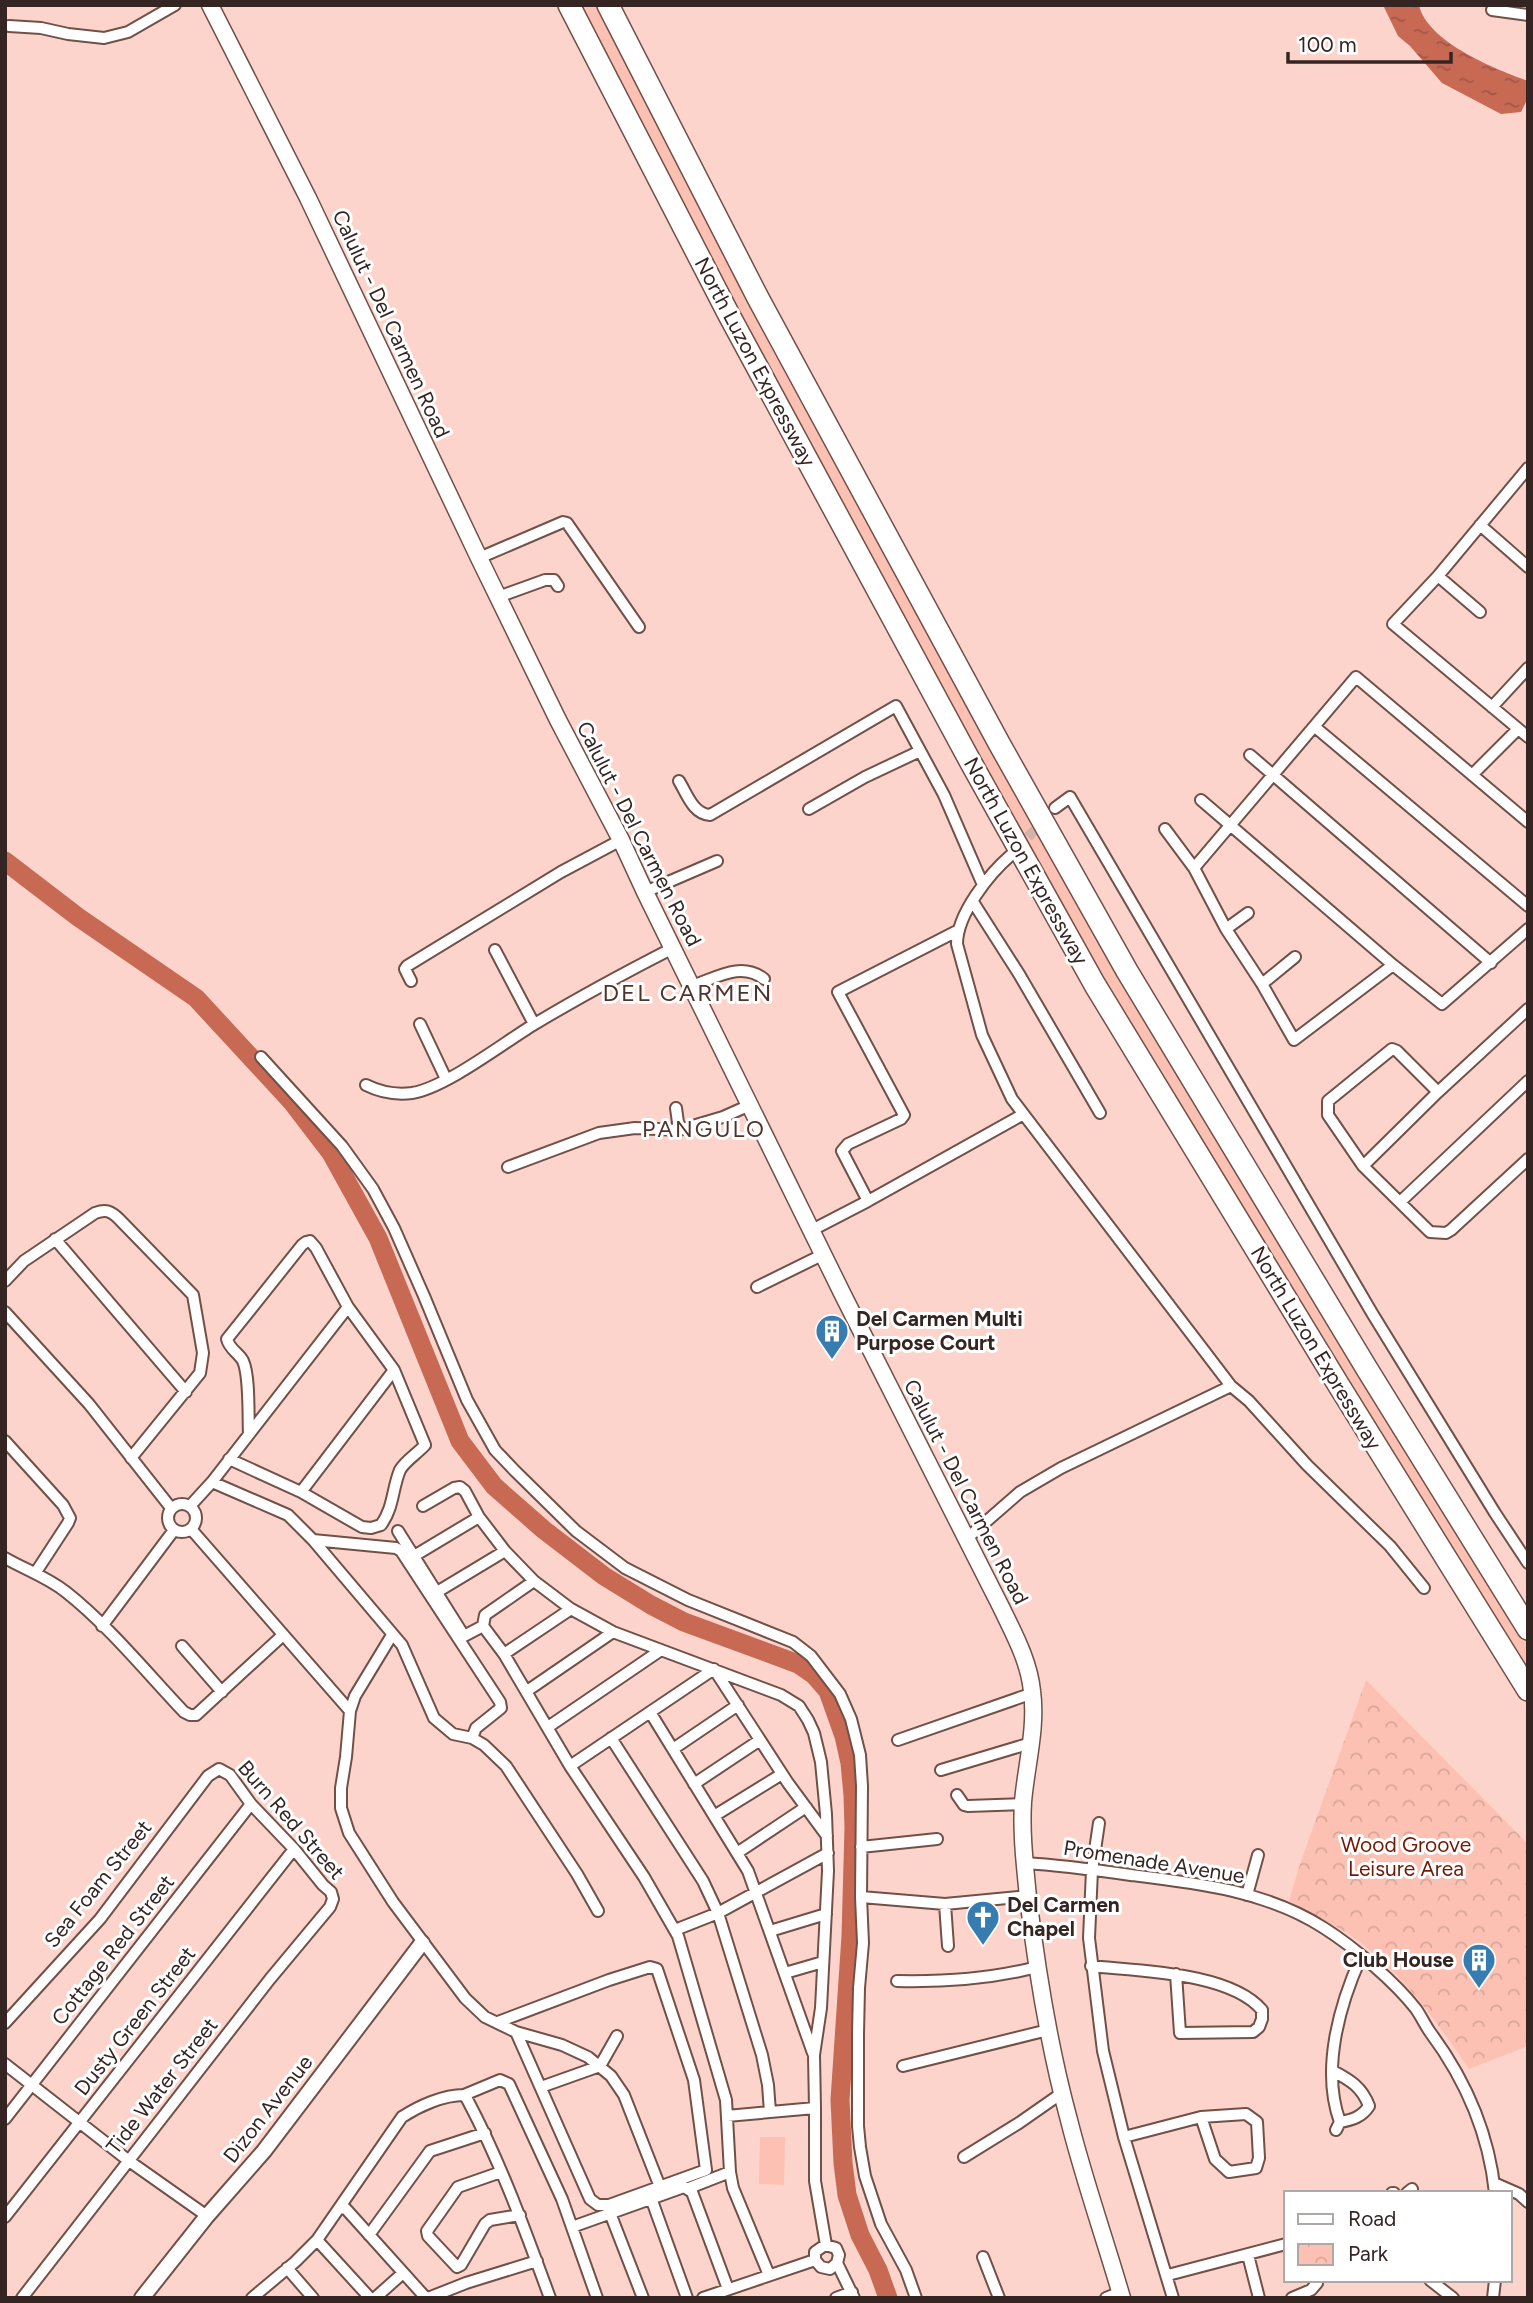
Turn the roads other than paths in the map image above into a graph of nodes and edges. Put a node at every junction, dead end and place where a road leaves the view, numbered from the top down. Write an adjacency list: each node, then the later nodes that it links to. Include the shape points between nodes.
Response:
1 (175, 5): 7 (street, via 128,32 104,38)
2 (210, 5): 10 (main road, Calulut - Del Carmen Road, via 308,198)
3 (569, 5): 116 (highway, North Luzon Expressway, via 729,315 1075,949 1330,1373)
4 (608, 5): 108 (highway, North Luzon Expressway, via 765,311 1127,971)
5 (1492, 10): 6 (street)
6 (1528, 15)
7 (9, 26)
8 (1526, 473): 9 (street)
9 (1480, 525): 11 (street); 12 (street)
10 (479, 558): 14 (main road, Calulut - Del Carmen Road); 16 (street, via 567,523)
11 (1528, 567)
12 (1438, 576): 15 (street); 18 (street, via 1393,624)
13 (558, 586): 14 (street, via 554,580 545,580)
14 (498, 597): 33 (main road, Calulut - Del Carmen Road)
15 (1480, 612)
16 (639, 627)
17 (1528, 668): 18 (street)
18 (1492, 707): 20 (street)
19 (1315, 727): 24 (street); 25 (street, via 1356,677); 40 (street)
20 (1518, 729): 21 (street); 25 (street)
21 (1528, 737)
22 (920, 751): 26 (street, via 897,706 710,815 696,810); 29 (street); 37 (street)
23 (1250, 755): 24 (street)
24 (1272, 774): 31 (street); 48 (street)
25 (1472, 775): 30 (street)
26 (679, 781)
27 (1201, 800): 31 (street)
28 (1055, 808): 100 (street, via 1070,797 1365,1302)
29 (809, 809)
30 (1528, 822)
31 (1231, 824): 36 (street); 49 (street)
32 (1165, 829): 36 (street)
33 (621, 840): 38 (main road, Calulut - Del Carmen Road); 51 (street, via 407,966)
34 (1012, 855): 37 (street)
35 (717, 861): 38 (street)
36 (1194, 868): 42 (street)
37 (983, 885): 39 (street)
38 (645, 892): 45 (main road, Calulut - Del Carmen Road)
39 (973, 902): 44 (street); 64 (street)
40 (1528, 906)
41 (1248, 913): 42 (street)
42 (1226, 929): 52 (street)
43 (1528, 929): 48 (street)
44 (957, 931): 65 (street, via 982,1035); 70 (street, via 838,992 904,1115 842,1150)
45 (673, 948): 53 (main road, Calulut - Del Carmen Road); 56 (street)
46 (495, 950): 56 (street)
47 (1296, 957): 52 (street)
48 (1491, 963): 49 (street, via 1442,1004)
49 (1393, 965): 52 (street, via 1294,1040)
50 (764, 979): 53 (street, via 740,970)
51 (411, 981)
52 (1262, 984)
53 (692, 986): 62 (main road, Calulut - Del Carmen Road)
54 (1528, 1009): 61 (street)
55 (420, 1024): 58 (street)
56 (534, 1024): 58 (street)
57 (261, 1057): 143 (street, via 342,1146 373,1189 467,1400 495,1450 576,1531 625,1568 688,1600 793,1642 825,1672 851,1719 860,1755)
58 (446, 1079): 60 (street, via 413,1093 379,1092)
59 (1528, 1081): 71 (street)
60 (366, 1085)
61 (1438, 1092): 68 (street); 68 (street, via 1392,1049 1328,1101 1328,1115)
62 (750, 1105): 66 (street); 72 (main road, Calulut - Del Carmen Road)
63 (676, 1108): 66 (street)
64 (1100, 1113)
65 (1022, 1115): 70 (street); 80 (street)
66 (679, 1130): 69 (street, via 635,1128 599,1133)
67 (1528, 1159): 71 (street, via 1446,1233 1430,1233)
68 (1363, 1166): 71 (street)
69 (508, 1167)
70 (868, 1201): 72 (street)
71 (1400, 1202)
72 (812, 1230): 74 (main road, Calulut - Del Carmen Road)
73 (55, 1239): 75 (street); 81 (street); 81 (street, via 95,1213 112,1212 193,1295 203,1353 200,1373)
74 (824, 1254): 76 (street); 96 (main road, Calulut - Del Carmen Road)
75 (5, 1281)
76 (757, 1287)
77 (348, 1307): 79 (street); 82 (street); 82 (street, via 316,1248 310,1241 304,1243 227,1339 243,1361 246,1374)
78 (5, 1312): 84 (street)
79 (394, 1370): 87 (street); 87 (street, via 425,1444 401,1469 392,1507 381,1525 362,1527)
80 (1231, 1386): 96 (street, via 1061,1468 1020,1492); 103 (street, via 1390,1546)
81 (186, 1392): 84 (street)
82 (248, 1434): 85 (street)
83 (5, 1441): 101 (street, via 70,1518)
84 (131, 1458): 90 (street)
85 (229, 1459): 86 (street); 87 (street)
86 (212, 1482): 88 (street); 95 (street, via 288,1515)
87 (300, 1492)
88 (190, 1506): 90 (street); 92 (street, via 196,1515)
89 (423, 1506): 91 (street, via 460,1487)
90 (171, 1508): 93 (street, via 168,1522)
91 (479, 1517): 97 (street); 98 (street)
92 (191, 1529): 93 (street); 110 (street)
93 (174, 1530): 106 (street)
94 (398, 1531): 98 (street)
95 (313, 1540): 111 (street); 124 (street, via 401,1550 500,1702 501,1708 476,1728)
96 (965, 1540): 119 (main road, Calulut - Del Carmen Road, via 1020,1649)
97 (505, 1551): 102 (street); 104 (street)
98 (414, 1556): 104 (street)
99 (5, 1558): 101 (street)
100 (1528, 1563)
101 (36, 1572): 106 (street, via 66,1592)
102 (534, 1581): 105 (street); 107 (street, via 485,1615)
103 (1424, 1588)
104 (437, 1592): 107 (street, via 464,1636)
105 (571, 1609): 109 (street); 114 (street)
106 (102, 1626): 118 (street, via 184,1712 196,1715)
107 (483, 1626): 114 (street)
108 (1528, 1629)
109 (613, 1632): 113 (street); 117 (street)
110 (283, 1635): 118 (street); 121 (street)
111 (392, 1635): 121 (street); 124 (street, via 402,1645 434,1718 453,1734)
112 (182, 1646): 118 (street)
113 (661, 1650): 115 (street); 123 (street)
114 (504, 1654): 117 (street)
115 (713, 1669): 120 (street); 122 (street); 141 (street, via 799,1706 814,1733 821,1762)
116 (1528, 1690)
117 (527, 1691): 123 (street)
118 (222, 1692)
119 (1033, 1693): 127 (street); 128 (main road, Calulut - Del Carmen Road)
120 (738, 1705): 126 (street); 129 (street)
121 (350, 1711): 161 (street, via 341,1787 344,1822)
122 (650, 1712): 125 (street); 129 (street)
123 (548, 1727): 130 (street)
124 (472, 1738): 156 (street, via 506,1766)
125 (611, 1738): 130 (street); 157 (street, via 703,1881)
126 (760, 1740): 133 (street); 134 (street)
127 (898, 1740)
128 (1031, 1743): 132 (street); 137 (main road, Calulut - Del Carmen Road)
129 (673, 1749): 134 (street)
130 (570, 1766): 159 (street)
131 (219, 1769): 136 (street, Burn Red Street, via 230,1775); 170 (street, Sea Foam Street, via 208,1776 100,1919)
132 (941, 1770)
133 (782, 1773): 138 (street); 139 (street)
134 (694, 1784): 139 (street)
135 (957, 1795): 137 (street, via 968,1806)
136 (251, 1804): 144 (street, Burn Red Street); 180 (street, Cottage Red Street)
137 (1023, 1804): 148 (main road, Calulut - Del Carmen Road)
138 (806, 1807): 141 (street); 145 (street)
139 (714, 1816): 145 (street)
140 (1099, 1824): 149 (street)
141 (827, 1836): 146 (street)
142 (937, 1839): 143 (street)
143 (861, 1847): 153 (street)
144 (294, 1849): 154 (street, Burn Red Street); 189 (street, Dusty Green Street)
145 (737, 1853): 150 (street)
146 (828, 1853): 150 (street); 158 (street)
147 (1258, 1855): 151 (street)
148 (1025, 1863): 149 (street, Promenade Avenue); 152 (main road, Calulut - Del Carmen Road)
149 (1092, 1870): 151 (street, Promenade Avenue, via 1196,1883); 165 (street)
150 (757, 1892): 157 (street); 160 (street)
151 (1247, 1895): 163 (street, Promenade Avenue, via 1323,1927)
152 (1028, 1896): 155 (street); 166 (main road, Calulut - Del Carmen Road)
153 (861, 1897): 155 (street); 240 (street, via 860,2147 881,2224)
154 (333, 1899): 193 (street, Tide Water Street)
155 (945, 1904): 162 (street)
156 (598, 1911)
157 (718, 1913): 159 (street); 185 (street, via 762,2055)
158 (826, 1914): 160 (street); 164 (street)
159 (675, 1930): 186 (street, via 721,2079)
160 (770, 1931): 167 (street)
161 (422, 1943): 171 (street, via 465,1998 485,2017); 205 (street, Dizon Avenue, via 264,2151)
162 (948, 1946)
163 (1361, 1957): 179 (street, via 1348,1985); 198 (street, Promenade Avenue, via 1416,2010 1457,2073 1489,2152)
164 (823, 1962): 167 (street); 175 (street)
165 (1091, 1966): 168 (street); 191 (street, via 1103,2051)
166 (1038, 1967): 169 (street, via 986,1977); 172 (main road, Calulut - Del Carmen Road)
167 (785, 1973): 175 (street)
168 (1176, 1974): 168 (street, via 1257,2003 1262,2010 1259,2027 1253,2032 1180,2033)
169 (897, 1981)
170 (5, 2022)
171 (498, 2022): 173 (street); 196 (street, via 609,1980 650,1967 657,1969 694,2080 707,2167)
172 (1048, 2030): 178 (street); 182 (main road, Calulut - Del Carmen Road)
173 (516, 2032): 177 (street, via 562,2045); 181 (street)
174 (617, 2036): 177 (street)
175 (814, 2055): 184 (street)
176 (5, 2064): 180 (street)
177 (600, 2066): 181 (street); 196 (street, via 625,2095)
178 (904, 2066)
179 (1333, 2071): 179 (street, via 1333,2099 1338,2126 1373,2106 1354,2082)
180 (32, 2085): 188 (street, Cottage Red Street); 189 (street)
181 (541, 2087): 196 (street, via 590,2199 610,2205)
182 (1062, 2093): 192 (street); 227 (main road, Calulut - Del Carmen Road)
183 (464, 2095): 190 (street); 202 (street, via 419,2107 402,2117); 207 (street, via 500,2080 509,2084)
184 (815, 2108): 185 (street); 210 (street, via 815,2182)
185 (770, 2112): 186 (street)
186 (727, 2116): 195 (street)
187 (1200, 2117): 187 (street, via 1252,2116 1259,2158 1256,2168 1229,2172 1219,2165); 191 (street)
188 (5, 2119)
189 (79, 2122): 193 (street); 206 (street, Dusty Green Street)
190 (485, 2133): 194 (street); 208 (street, via 429,2151)
191 (1124, 2137): 221 (street)
192 (964, 2157)
193 (129, 2161): 205 (street); 229 (street, Tide Water Street)
194 (501, 2172): 204 (street); 217 (street, via 458,2186 427,2231)
195 (730, 2172): 197 (street); 220 (street)
196 (660, 2187)
197 (689, 2188): 200 (street); 225 (street)
198 (1494, 2188)
199 (1512, 2192): 201 (street)
200 (651, 2198): 203 (street); 237 (street)
201 (1528, 2202)
202 (341, 2207): 208 (street); 209 (street)
203 (610, 2213): 207 (street); 236 (street)
204 (520, 2215): 215 (street); 217 (street, via 485,2224)
205 (207, 2216): 230 (street, Dizon Avenue)
206 (5, 2217)
207 (572, 2227): 235 (street)
208 (369, 2235): 219 (street)
209 (317, 2240): 218 (street); 232 (street)
210 (827, 2245): 214 (street, via 818,2248); 216 (street, via 838,2252)
211 (1284, 2245): 212 (street)
212 (1248, 2255): 221 (street); 243 (street)
213 (983, 2257): 241 (street)
214 (815, 2260): 216 (street, via 825,2269); 220 (street)
215 (537, 2261): 224 (street); 234 (street)
216 (837, 2263): 226 (street)
217 (460, 2266): 224 (street)
218 (287, 2268): 228 (street); 231 (street)
219 (403, 2273): 232 (street); 233 (street)
220 (769, 2275): 225 (street)
221 (1168, 2275): 242 (street)
222 (1317, 2282): 244 (street, via 1311,2290)
223 (1433, 2282): 245 (street)
224 (466, 2283): 233 (street)
225 (728, 2290): 238 (street)
226 (853, 2295): 239 (street)
227 (1116, 2296)
228 (255, 2297)
229 (22, 2298)
230 (142, 2298)
231 (313, 2298)
232 (373, 2298)
233 (427, 2298)
234 (550, 2298)
235 (597, 2298)
236 (643, 2298)
237 (687, 2298)
238 (703, 2298)
239 (836, 2298)
240 (916, 2298)
241 (999, 2298)
242 (1173, 2298)
243 (1259, 2298)
244 (1292, 2298)
245 (1453, 2298)

